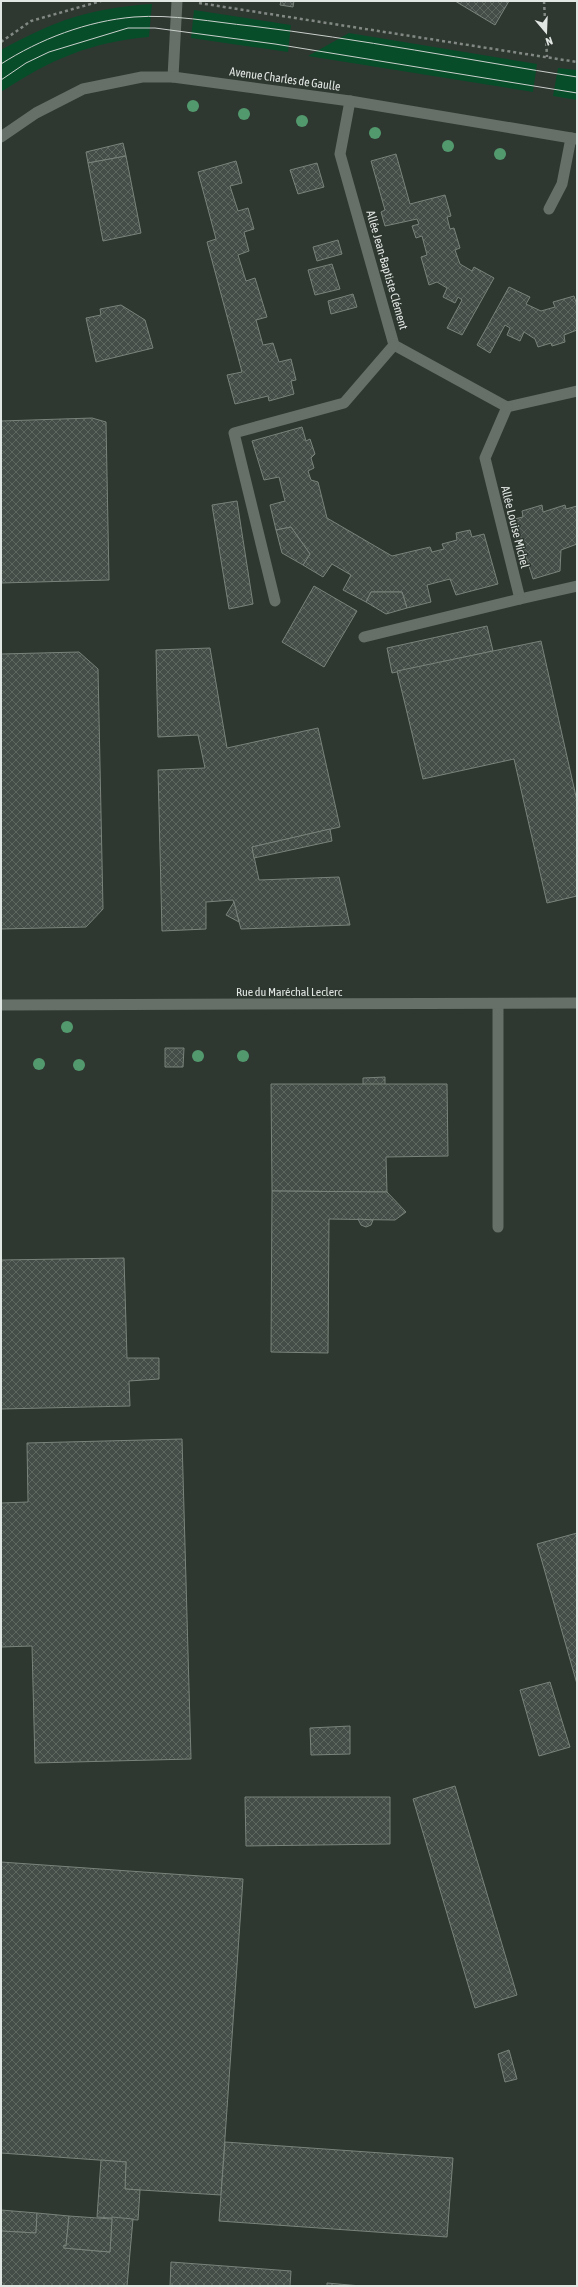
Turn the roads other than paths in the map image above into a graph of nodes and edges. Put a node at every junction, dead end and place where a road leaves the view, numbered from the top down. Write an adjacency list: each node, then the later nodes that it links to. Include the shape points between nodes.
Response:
1 (177, 1): 2 (main road)
2 (173, 77): 3 (main road, Avenue Charles de Gaulle); 4 (main road, Avenue Charles de Gaulle, via 142,77 83,89 36,113)
3 (350, 101): 5 (main road, Avenue Charles de Gaulle); 7 (main road, Allée Jean-Baptiste Clément, via 340,154)
4 (1, 137)
5 (574, 139): 6 (main road, via 562,184)
6 (549, 209)
7 (394, 345): 9 (main road, Allée Jean-Baptiste Clément); 12 (main road, via 344,403 234,433)
8 (577, 391): 9 (main road)
9 (507, 407): 11 (main road, Allée Louise Michel, via 485,458)
10 (577, 586): 11 (main road)
11 (520, 599): 13 (main road)
12 (275, 601)
13 (364, 637)
14 (577, 1003): 16 (main road, Rue du Maréchal Leclerc)
15 (1, 1005): 16 (main road, Rue du Maréchal Leclerc)
16 (498, 1005): 17 (main road)
17 (498, 1226)

